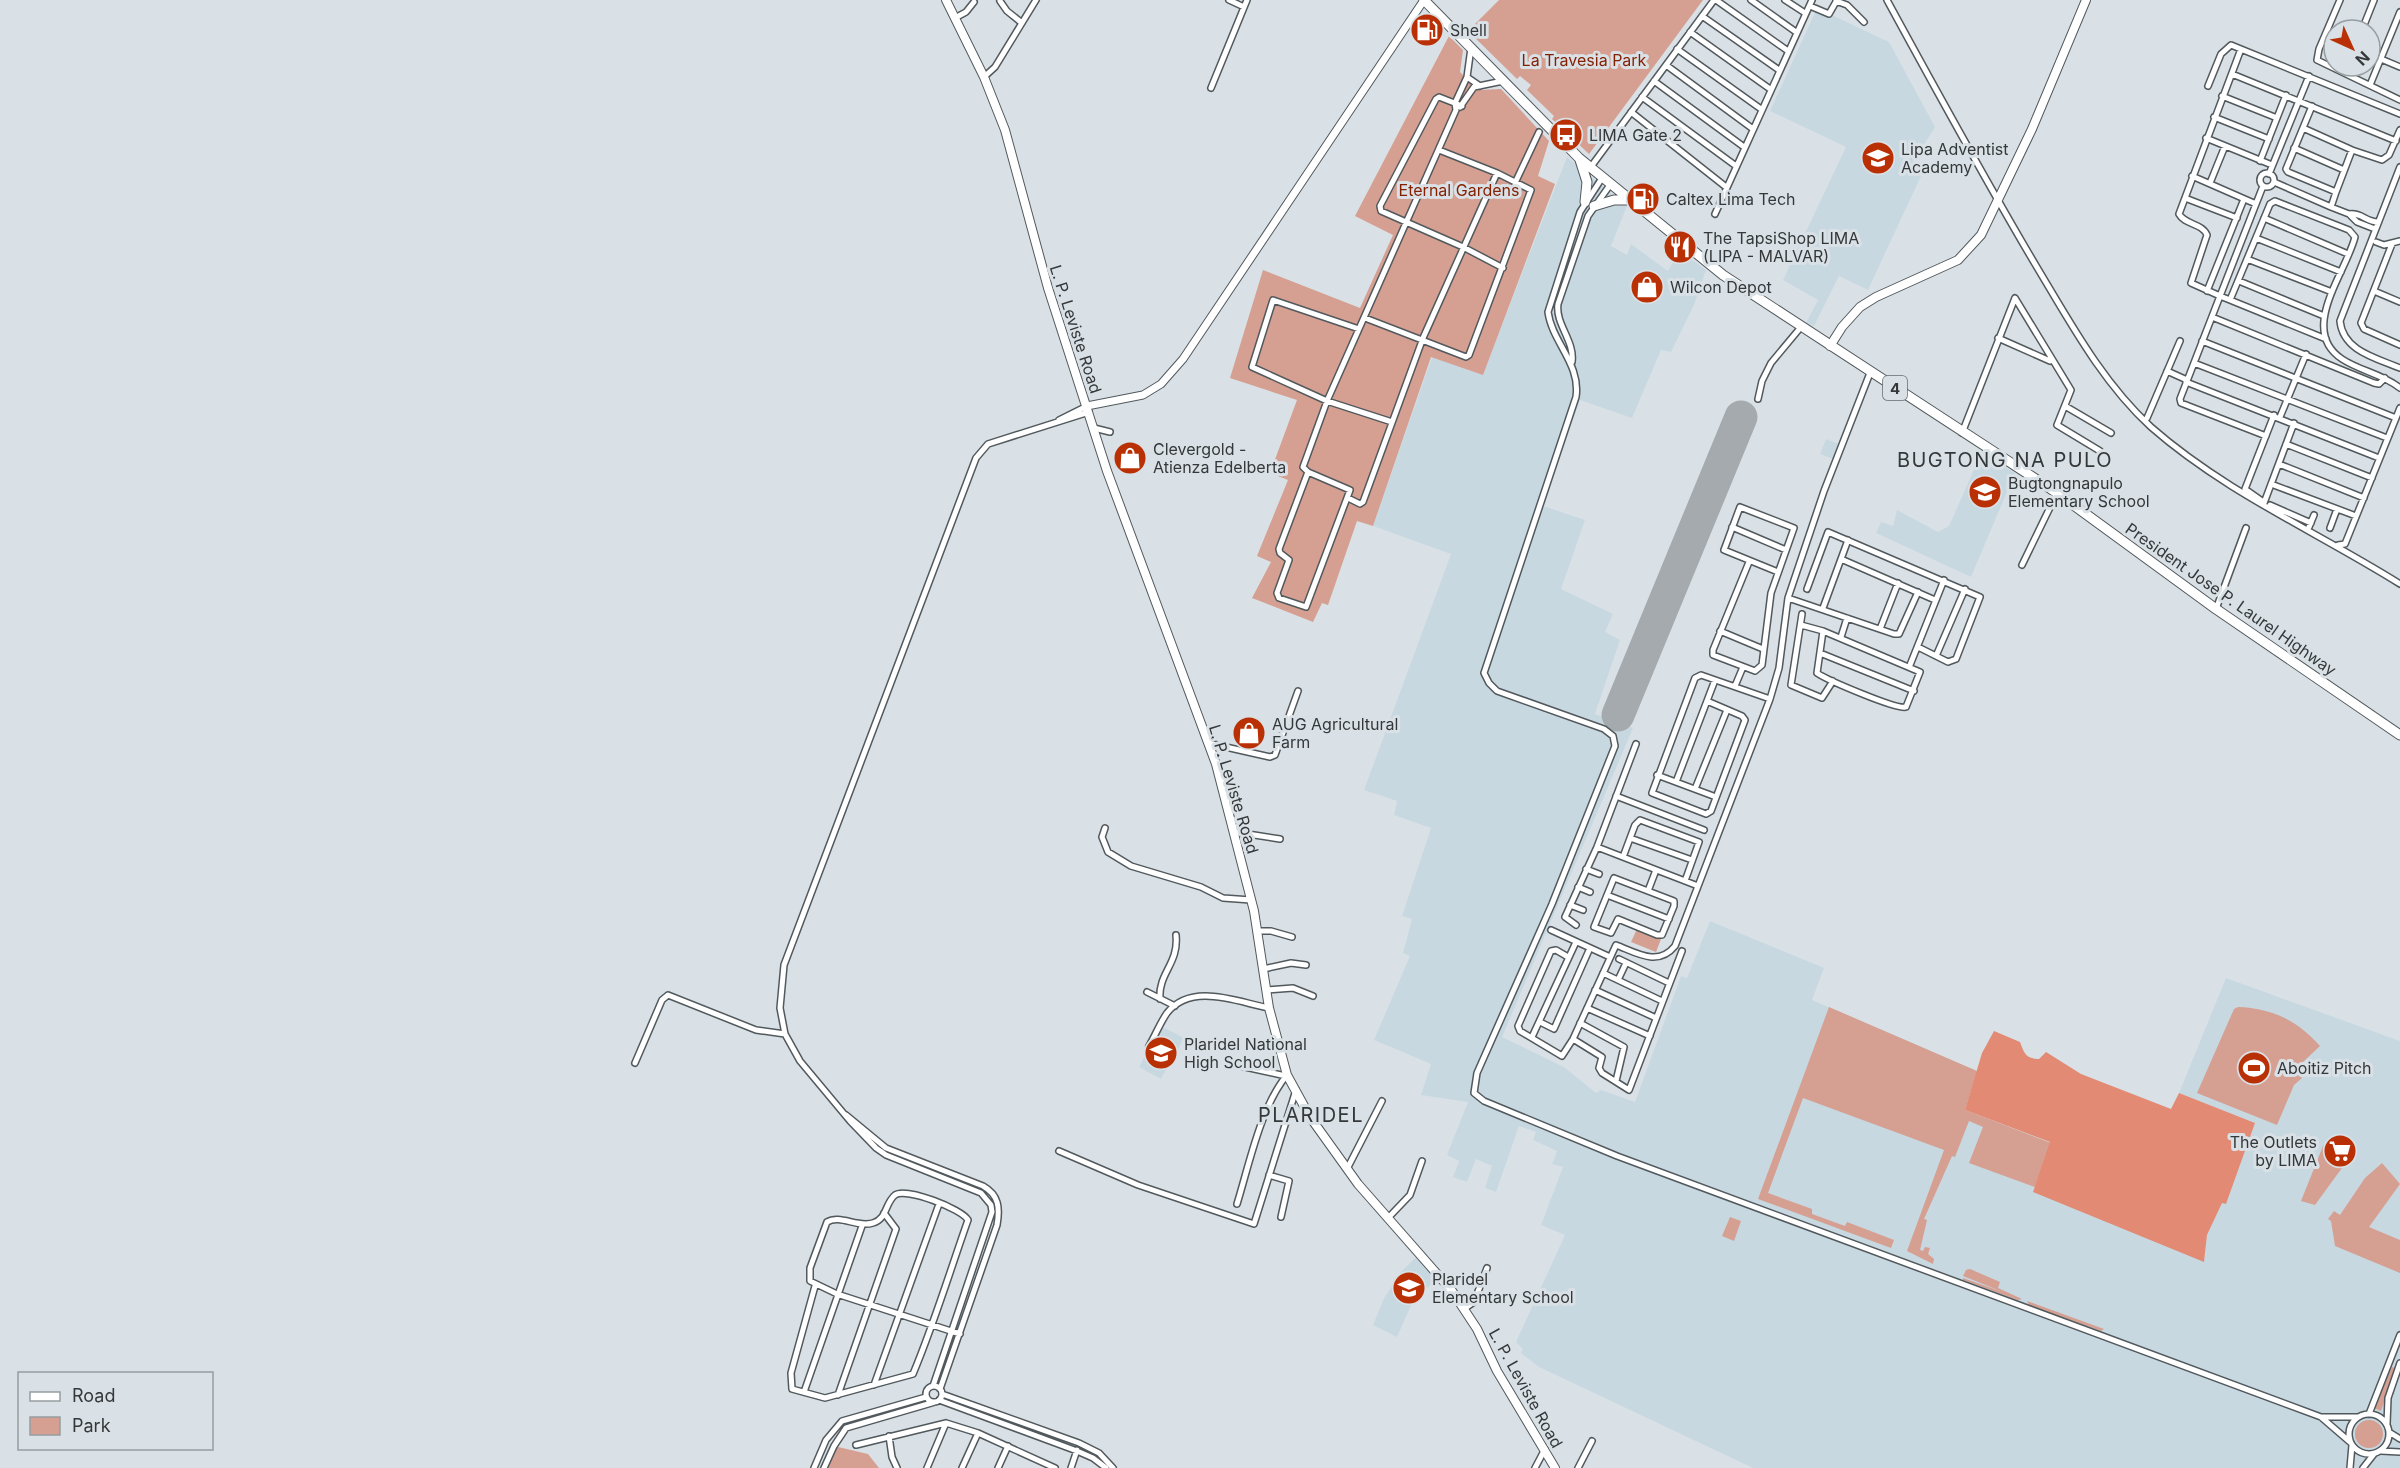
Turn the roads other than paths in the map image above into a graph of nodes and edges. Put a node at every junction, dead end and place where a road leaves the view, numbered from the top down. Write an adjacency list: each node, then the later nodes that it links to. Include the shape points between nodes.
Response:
1 (946, 0): 21 (main road, L. P. Leviste Road)
2 (1036, 0): 25 (street)
3 (1229, 0): 17 (street)
4 (1246, 0): 17 (street)
5 (1424, 0): 31 (highway, President Jose P. Laurel Highway / 4); 157 (street, via 1183,359 1161,384 1143,395)
6 (1715, 0): 20 (street); 34 (street)
7 (1750, 0): 27 (street)
8 (1785, 0): 19 (street)
9 (1837, 0): 16 (street, via 1829,14); 24 (street)
10 (1887, 0): 99 (street)
11 (2086, 0): 99 (main road)
12 (2340, 0): 22 (street)
13 (2374, 0): 23 (street)
14 (1000, 1): 25 (street)
15 (974, 2): 21 (street)
16 (1811, 3): 19 (street)
17 (1244, 7): 52 (street)
18 (2400, 12): 28 (street)
19 (1805, 13): 27 (street)
20 (1702, 16): 26 (street); 40 (street)
21 (955, 18): 44 (main road, L. P. Leviste Road)
22 (2332, 18)
23 (2367, 18)
24 (1864, 22)
25 (1022, 23): 44 (street, via 995,67)
26 (1690, 32): 32 (street); 53 (street)
27 (1796, 32): 34 (street)
28 (2392, 32): 29 (street); 35 (street)
29 (2400, 35)
30 (2322, 43): 37 (street, via 2316,57)
31 (1472, 48): 42 (street); 47 (highway, President Jose P. Laurel Highway / 4)
32 (1677, 49): 38 (street); 61 (street)
33 (2241, 49): 41 (street); 43 (street); 51 (street, via 2231,45 2226,48)
34 (1788, 51): 40 (street)
35 (2382, 57)
36 (2382, 59): 39 (street)
37 (2322, 63)
38 (1666, 65): 48 (street); 67 (street)
39 (2400, 67)
40 (1779, 70): 53 (street)
41 (2232, 74): 54 (street); 55 (street)
42 (1467, 76): 50 (street); 59 (street)
43 (2309, 76): 58 (street); 63 (street)
44 (984, 77): 157 (main road, L. P. Leviste Road, via 1005,130 1048,288)
45 (2354, 78): 49 (street)
46 (2373, 78): 49 (street)
47 (1503, 81): 50 (street); 78 (highway, President Jose P. Laurel Highway / 4)
48 (1654, 81): 56 (street); 74 (street)
49 (2370, 85): 57 (street)
50 (1480, 86): 59 (street, via 1471,89)
51 (2208, 87)
52 (1211, 88)
53 (1770, 89): 61 (street)
54 (2286, 95): 58 (street); 65 (street)
55 (2223, 96): 64 (street); 65 (street)
56 (1642, 97): 62 (street); 81 (street)
57 (2400, 99)
58 (2299, 101): 60 (street); 80 (street)
59 (1458, 106): 76 (street); 108 (street, via 1436,99 1380,206 1381,211)
60 (2312, 106): 66 (street); 72 (street)
61 (1761, 109): 67 (street)
62 (1631, 112): 83 (street); 94 (street)
63 (2400, 114)
64 (2214, 117): 70 (street); 71 (street)
65 (2277, 118): 71 (street)
66 (2303, 128): 75 (street); 77 (street)
67 (1753, 129): 74 (street)
68 (2400, 130): 72 (street)
69 (1539, 132): 90 (street)
70 (2206, 138): 73 (street); 87 (street)
71 (2269, 138): 79 (street)
72 (2396, 141): 77 (street, via 2382,160)
73 (2226, 146): 79 (street); 91 (street)
74 (1744, 147): 81 (street)
75 (2294, 148): 84 (street); 95 (street, via 2288,172)
76 (1439, 150): 85 (street); 108 (street)
77 (2352, 150): 84 (street)
78 (1579, 158): 83 (highway, President Jose P. Laurel Highway / 4); 100 (highway)
79 (2260, 161): 80 (street)
80 (2272, 165): 86 (street)
81 (1736, 166): 94 (street)
82 (2400, 167): 107 (street)
83 (1590, 168): 88 (highway, President Jose P. Laurel Highway / 4)
84 (2344, 170): 95 (street)
85 (1497, 172): 90 (street); 114 (street)
86 (2269, 174): 89 (street); 93 (street, via 2260,179)
87 (2192, 176): 91 (street); 96 (street)
88 (1602, 178): 92 (highway, President Jose P. Laurel Highway / 4); 100 (street)
89 (2274, 182): 93 (street); 102 (street)
90 (1515, 183): 117 (street, via 1531,190)
91 (2210, 183): 97 (street)
92 (1610, 185): 98 (highway, President Jose P. Laurel Highway / 4); 100 (street)
93 (2263, 186): 101 (street)
94 (1726, 187): 103 (street)
95 (2336, 192): 102 (street)
96 (2185, 198): 105 (street); 120 (street, via 2180,216 2203,228 2207,235 2191,283)
97 (2244, 199): 101 (street); 105 (street)
98 (1628, 200): 100 (highway); 129 (highway, President Jose P. Laurel Highway / 4, via 1723,274)
99 (1999, 203): 139 (main road, via 1981,235 1958,260 1876,297 1848,320); 196 (street, via 2110,383 2150,426 2199,466 2241,493)
100 (1589, 204): 131 (street, via 1558,304); 132 (street, via 1548,312)
101 (2256, 204): 123 (street)
102 (2331, 207): 104 (street)
103 (1715, 214)
104 (2349, 214): 107 (street); 109 (street)
105 (2236, 218): 120 (street)
106 (2264, 218): 110 (street); 115 (street); 115 (street, via 2270,204 2279,201 2349,230 2355,237)
107 (2378, 222): 109 (street)
108 (1405, 223): 114 (street); 128 (street)
109 (2375, 229): 145 (street, via 2340,321 2341,333 2355,349)
110 (2256, 238): 116 (street); 118 (street)
111 (2400, 241): 113 (street)
112 (2376, 242): 113 (street)
113 (2392, 244): 121 (street)
114 (1463, 247): 117 (street); 133 (street)
115 (2348, 254): 118 (street)
116 (2247, 259): 119 (street); 122 (street)
117 (1503, 268): 133 (street, via 1469,355)
118 (2341, 273): 122 (street)
119 (2239, 281): 124 (street); 126 (street)
120 (2207, 291): 123 (street)
121 (2374, 291): 125 (street); 138 (street, via 2362,326)
122 (2332, 292): 126 (street)
123 (2220, 296): 124 (street); 127 (street)
124 (2230, 300): 135 (street)
125 (2400, 302)
126 (2324, 316): 135 (street)
127 (2212, 317): 137 (street); 140 (street)
128 (1365, 318): 130 (street); 133 (street)
129 (1801, 327): 139 (highway, President Jose P. Laurel Highway / 4); 153 (street, via 1771,363)
130 (1359, 329): 155 (street); 155 (street, via 1273,300 1252,367)
131 (1566, 330): 132 (street); 144 (street, via 1572,345)
132 (1557, 334): 144 (street)
133 (1423, 338): 162 (street)
134 (1998, 338): 142 (street); 142 (street, via 2014,298); 166 (street)
135 (2326, 339): 141 (street)
136 (2180, 341): 147 (street)
137 (2202, 341): 143 (street); 150 (street)
138 (2400, 345)
139 (1830, 346): 148 (highway, President Jose P. Laurel Highway / 4)
140 (2306, 354): 146 (street); 150 (street)
141 (2344, 360): 146 (street); 149 (street)
142 (2052, 361): 156 (street, via 2070,390)
143 (2194, 363): 151 (street); 154 (street)
144 (1572, 364): 323 (street, via 1577,380 1576,397 1484,673 1497,691 1604,729 1613,736 1615,746 1552,904 1477,1072 1473,1086 1476,1096 1617,1156)
145 (2400, 368)
146 (2340, 369): 149 (street, via 2379,384)
147 (2167, 371): 151 (street); 160 (street)
148 (1870, 373): 166 (highway, President Jose P. Laurel Highway / 4); 200 (street)
149 (2385, 378): 152 (street)
150 (2296, 379): 154 (street); 161 (street)
151 (2187, 381): 159 (street); 168 (street, via 2181,402)
152 (2400, 388)
153 (1758, 399)
154 (2288, 399): 159 (street); 169 (street)
155 (1327, 400): 162 (street); 174 (street, via 1302,467)
156 (2065, 406): 167 (street); 171 (street, via 2057,425)
157 (1090, 408): 164 (main road, L. P. Leviste Road); 283 (street, via 988,444 971,468 784,965 780,1008)
158 (2400, 408): 161 (street)
159 (2277, 416): 163 (street); 168 (street)
160 (2147, 418)
161 (2396, 418): 169 (street)
162 (1392, 422): 178 (street, via 1363,502)
163 (2294, 423): 170 (street); 172 (street)
164 (1094, 428): 165 (street); 226 (main road, L. P. Leviste Road)
165 (1110, 432)
166 (1962, 432): 177 (highway, President Jose P. Laurel Highway / 4)
167 (2111, 433)
168 (2266, 436): 180 (street, via 2245,489)
169 (2388, 438): 172 (street)
170 (2286, 444): 173 (street); 175 (street)
171 (2100, 452)
172 (2379, 458): 175 (street)
173 (2279, 464): 176 (street); 179 (street)
174 (1308, 472): 178 (street, via 1348,487); 178 (street, via 1279,549 1289,560 1277,593 1279,598 1306,607 1309,604)
175 (2372, 478): 179 (street)
176 (2271, 484): 180 (street); 181 (street)
177 (2057, 493): 192 (street); 203 (highway, President Jose P. Laurel Highway / 4)
178 (1348, 498)
179 (2364, 498): 183 (street)
180 (2264, 502): 182 (street, via 2310,525)
181 (2337, 509): 183 (street); 186 (street)
182 (2314, 515)
183 (2356, 516): 188 (street, via 2345,544 2340,546)
184 (1732, 526): 189 (street); 189 (street, via 1744,506 1790,525 1794,532); 191 (street, via 1724,550)
185 (2246, 528): 203 (street)
186 (2330, 528)
187 (1848, 540): 190 (street); 194 (street); 197 (street, via 1826,534)
188 (2331, 540)
189 (1786, 550): 193 (street)
190 (1841, 559): 195 (street); 202 (street)
191 (1749, 562): 193 (street); 208 (street)
192 (2022, 566)
193 (1778, 572): 212 (street)
194 (1944, 580): 198 (street); 201 (street)
195 (1898, 583): 199 (street); 207 (street)
196 (2400, 584)
197 (1807, 589)
198 (1965, 589): 214 (street); 214 (street, via 1980,597 1956,659 1948,662)
199 (1918, 592): 201 (street); 207 (street, via 1899,634)
200 (1788, 598): 202 (street); 222 (street, via 1779,668)
201 (1935, 600): 211 (street)
202 (1823, 608): 205 (street)
203 (2217, 609): 225 (highway, President Jose P. Laurel Highway / 4)
204 (1802, 614): 206 (street)
205 (1848, 618): 207 (street); 210 (street)
206 (1801, 625): 209 (street); 218 (street, via 1791,685 1822,698)
207 (1880, 629)
208 (1720, 631): 212 (street); 216 (street, via 1713,656)
209 (1823, 631): 210 (street); 213 (street)
210 (1841, 636): 215 (street)
211 (1918, 647): 214 (street); 215 (street)
212 (1763, 649): 216 (street, via 1760,670)
213 (1820, 653): 218 (street, via 1817,673); 221 (street)
214 (1936, 656)
215 (1910, 665): 221 (street, via 1920,672)
216 (1743, 667): 219 (street)
217 (1715, 680): 219 (street); 223 (street); 228 (street, via 1697,675)
218 (1833, 681): 221 (street, via 1900,709 1906,707)
219 (1735, 686): 222 (street)
220 (1299, 691): 226 (street, via 1275,755 1270,758)
221 (1914, 691)
222 (1770, 699): 245 (street)
223 (1707, 701): 224 (street); 229 (street)
224 (1727, 710): 230 (street); 232 (street, via 1744,717)
225 (2400, 735)
226 (1208, 743): 235 (main road, L. P. Leviste Road)
227 (1636, 744): 231 (street)
228 (1658, 775): 229 (street); 232 (street, via 1653,794 1706,814)
229 (1676, 782): 230 (street)
230 (1695, 789): 232 (street)
231 (1616, 796): 234 (street); 238 (street)
232 (1716, 797)
233 (1105, 828): 250 (street, via 1102,837 1107,852 1131,866 1223,898)
234 (1704, 830)
235 (1235, 832): 237 (street); 250 (main road, L. P. Leviste Road)
236 (1630, 837): 239 (street); 240 (street); 240 (street, via 1638,821 1699,842)
237 (1280, 839)
238 (1598, 847): 239 (street); 241 (street)
239 (1623, 857): 242 (street)
240 (1692, 860): 244 (street)
241 (1586, 869): 243 (street); 246 (street)
242 (1656, 870): 244 (street); 247 (street)
243 (1599, 874)
244 (1684, 881): 245 (street)
245 (1698, 886): 263 (street, via 1670,952 1661,958 1650,958 1616,945)
246 (1578, 887): 248 (street); 251 (street)
247 (1648, 891): 249 (street, via 1614,878); 253 (street, via 1674,901)
248 (1590, 892)
249 (1607, 895): 253 (street); 253 (street, via 1594,927 1611,933 1618,920 1661,935)
250 (1251, 900): 256 (main road, L. P. Leviste Road)
251 (1570, 905): 252 (street); 254 (street, via 1565,920)
252 (1583, 910)
253 (1669, 919)
254 (1576, 925)
255 (1551, 930): 259 (street)
256 (1257, 931): 258 (street); 267 (main road, L. P. Leviste Road)
257 (1176, 935): 275 (street, via 1176,957 1160,984)
258 (1292, 937)
259 (1575, 942): 260 (street); 262 (street)
260 (1590, 948): 263 (street); 281 (street, via 1554,1029)
261 (1682, 951): 270 (street)
262 (1568, 957): 281 (street); 285 (street, via 1551,951 1518,1026)
263 (1611, 957): 268 (street)
264 (1619, 959): 265 (street)
265 (1626, 963): 269 (street); 270 (street)
266 (1306, 965): 267 (street, via 1291,963)
267 (1263, 969): 271 (main road, L. P. Leviste Road)
268 (1603, 973): 269 (street); 272 (street)
269 (1618, 980): 276 (street)
270 (1669, 983): 276 (street)
271 (1267, 990): 274 (street, via 1293,988); 278 (main road, L. P. Leviste Road)
272 (1595, 990): 279 (street); 280 (street)
273 (1147, 992): 275 (street)
274 (1313, 996)
275 (1160, 999): 277 (street)
276 (1662, 1001): 280 (street)
277 (1175, 1006): 278 (street, via 1198,995 1208,995); 287 (street, via 1166,1014)
278 (1269, 1008): 290 (main road, L. P. Leviste Road)
279 (1587, 1008): 282 (street); 284 (street)
280 (1656, 1018): 284 (street)
281 (1540, 1022): 285 (street)
282 (1580, 1023): 286 (street); 291 (street, via 1624,1047)
283 (785, 1034): 289 (street, via 756,1030 668,995 662,1000); 294 (street, via 800,1061)
284 (1650, 1036): 291 (street, via 1629,1090)
285 (1532, 1037): 286 (street, via 1562,1056)
286 (1573, 1039): 291 (street, via 1602,1057 1599,1068)
287 (1149, 1046)
288 (1230, 1060): 290 (street, via 1236,1065)
289 (635, 1064)
290 (1287, 1076): 292 (main road, L. P. Leviste Road); 300 (street, via 1278,1086 1259,1133)
291 (1616, 1081)
292 (1296, 1090): 297 (main road, L. P. Leviste Road); 298 (street)
293 (1382, 1101): 297 (street)
294 (846, 1114): 312 (street, via 886,1155 981,1193 991,1204 992,1212); 313 (street, via 886,1148 982,1186 998,1201 997,1225)
295 (1059, 1151): 298 (street, via 1138,1185 1254,1224)
296 (1422, 1161): 303 (street, via 1410,1195)
297 (1347, 1169): 303 (main road, L. P. Leviste Road)
298 (1269, 1175): 302 (street, via 1289,1181)
299 (939, 1204): 301 (street, via 902,1193 893,1197); 310 (street); 311 (street, via 962,1213 968,1220)
300 (1237, 1204)
301 (884, 1213): 304 (street, via 880,1220); 308 (street, via 896,1229)
302 (1281, 1217)
303 (1388, 1218): 309 (main road, L. P. Leviste Road)
304 (862, 1226): 306 (street, via 837,1219 827,1222 808,1276); 307 (street)
305 (1487, 1268): 309 (street, via 1476,1298)
306 (816, 1286): 307 (street); 318 (street, via 790,1373 790,1386)
307 (837, 1294): 308 (street); 318 (street)
308 (869, 1304): 310 (street); 319 (street)
309 (1464, 1309): 336 (main road, L. P. Leviste Road)
310 (900, 1314): 311 (street); 316 (street)
311 (931, 1326): 312 (street); 316 (street, via 913,1374)
312 (951, 1332): 313 (street); 317 (street)
313 (960, 1334): 320 (street)
314 (2400, 1335): 322 (street)
315 (2400, 1363): 326 (street, via 2387,1402)
316 (874, 1385): 319 (street)
317 (933, 1386): 320 (street); 321 (street)
318 (804, 1392): 319 (street, via 825,1398)
319 (837, 1395)
320 (939, 1396): 321 (street); 332 (street); 338 (street); 343 (street, via 846,1428)
321 (926, 1397): 342 (street, via 842,1421 826,1440)
322 (2368, 1414): 324 (street); 326 (street, via 2376,1415)
323 (2321, 1417): 324 (street); 333 (street)
324 (2359, 1417): 333 (street, via 2350,1426)
325 (946, 1423): 328 (street); 329 (street); 345 (street)
326 (2387, 1425): 327 (street)
327 (2389, 1432): 330 (street); 337 (street)
328 (978, 1433): 335 (street); 346 (street)
329 (889, 1436): 334 (street); 344 (street)
330 (2400, 1439)
331 (1592, 1441): 355 (street)
332 (1079, 1443): 338 (street); 352 (street, via 1099,1453)
333 (2351, 1444): 340 (street, via 2362,1453); 356 (street)
334 (856, 1445)
335 (1008, 1446): 341 (street); 347 (street)
336 (1545, 1449): 353 (street); 354 (main road, L. P. Leviste Road)
337 (2381, 1450): 339 (street); 340 (street)
338 (1077, 1451): 350 (street); 351 (street)
339 (2400, 1452)
340 (2374, 1454): 357 (street)
341 (1037, 1461): 348 (street); 349 (street)
342 (814, 1468)
343 (825, 1468)
344 (897, 1468)
345 (927, 1468)
346 (962, 1468)
347 (998, 1468)
348 (1034, 1468)
349 (1055, 1468)
350 (1071, 1468)
351 (1106, 1468)
352 (1113, 1468)
353 (1535, 1468)
354 (1555, 1468)
355 (1578, 1468)
356 (2350, 1468)
357 (2363, 1468)

